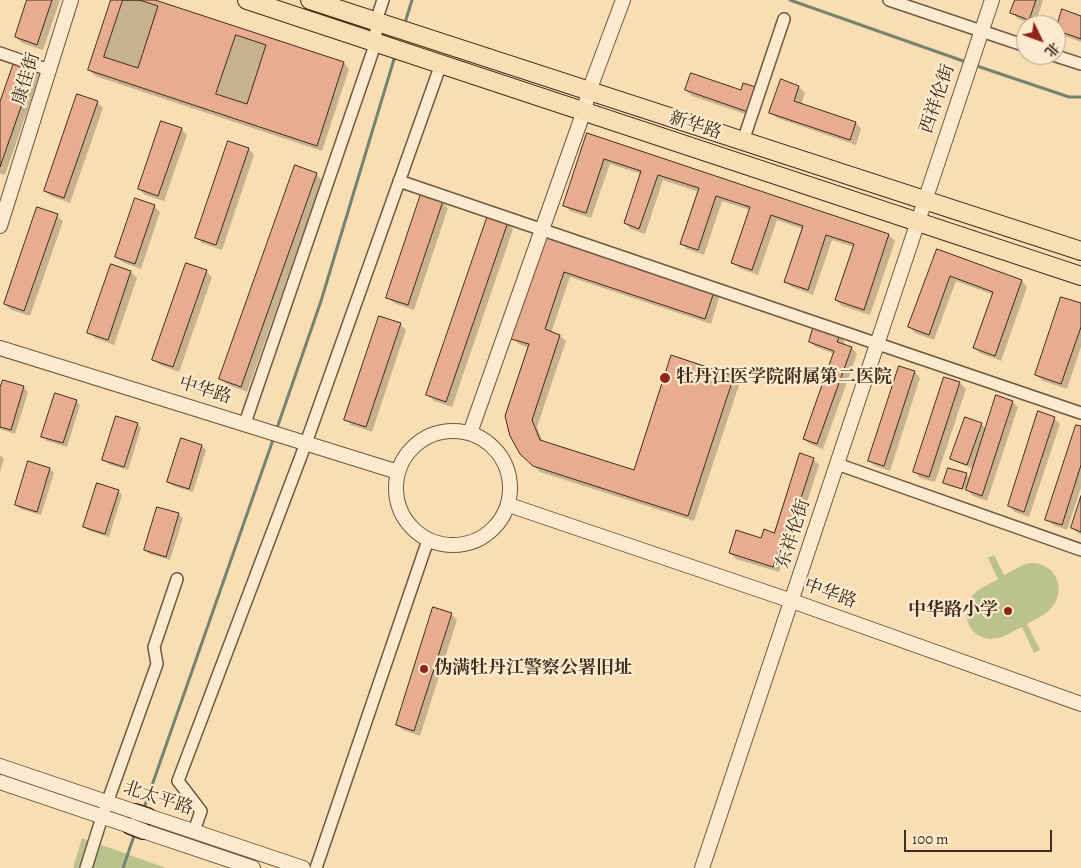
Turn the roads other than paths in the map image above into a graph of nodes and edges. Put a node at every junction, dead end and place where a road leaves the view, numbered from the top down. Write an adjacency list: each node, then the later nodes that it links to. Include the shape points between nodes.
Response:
1 (71, 0): 17 (street, 康佳街)
2 (248, 0): 11 (main road)
3 (310, 0): 9 (main road, 新华路)
4 (383, 0): 9 (street)
5 (623, 0): 18 (street)
6 (889, 0): 10 (street)
7 (992, 0): 10 (street, 西祥伦街)
8 (784, 19): 20 (street)
9 (376, 21): 11 (street); 18 (main road, 新华路)
10 (981, 31): 12 (street); 22 (street, 西祥伦街)
11 (376, 42): 15 (main road); 30 (street)
12 (1016, 43)
13 (0, 53): 17 (street)
14 (1066, 59): 16 (street)
15 (441, 64): 19 (main road); 21 (street)
16 (1081, 64)
17 (49, 70): 23 (street, 康佳街)
18 (589, 91): 19 (street); 20 (main road, 新华路)
19 (584, 111): 22 (main road); 24 (street)
20 (743, 141): 22 (main road, 新华路)
21 (399, 181): 24 (street); 32 (street)
22 (921, 211): 25 (main road, 新华路); 26 (main road); 27 (street, 东祥伦街)
23 (0, 226)
24 (542, 228): 27 (street); 31 (street)
25 (1081, 251)
26 (1081, 276)
27 (877, 344): 29 (street); 33 (street, 东祥伦街)
28 (0, 348): 30 (street, 中华路)
29 (1081, 413)
30 (245, 423): 32 (street, 中华路)
31 (470, 433): 34 (street, via 434,434 418,442); 35 (street, via 499,453 508,470 511,487)
32 (306, 443): 34 (street, 中华路); 45 (street, via 178,780 200,811)
33 (837, 464): 37 (street); 39 (street, 东祥伦街)
34 (398, 472): 36 (street, via 395,489 398,506 405,521)
35 (509, 505): 36 (street, via 487,536 470,544 451,546); 39 (street, 中华路)
36 (428, 540): 49 (street)
37 (1081, 550)
38 (177, 579): 43 (street, via 154,647 157,664)
39 (792, 601): 40 (street, 中华路); 50 (street, 东祥伦街)
40 (1081, 704)
41 (0, 766): 43 (street, 北太平路)
42 (0, 782): 44 (street, 北太平路)
43 (108, 802): 44 (street); 45 (street, 北太平路)
44 (102, 817): 46 (street); 47 (street, 北太平路)
45 (194, 831): 48 (street, 北太平路)
46 (86, 868)
47 (253, 868)
48 (303, 868)
49 (316, 868)
50 (702, 868)

